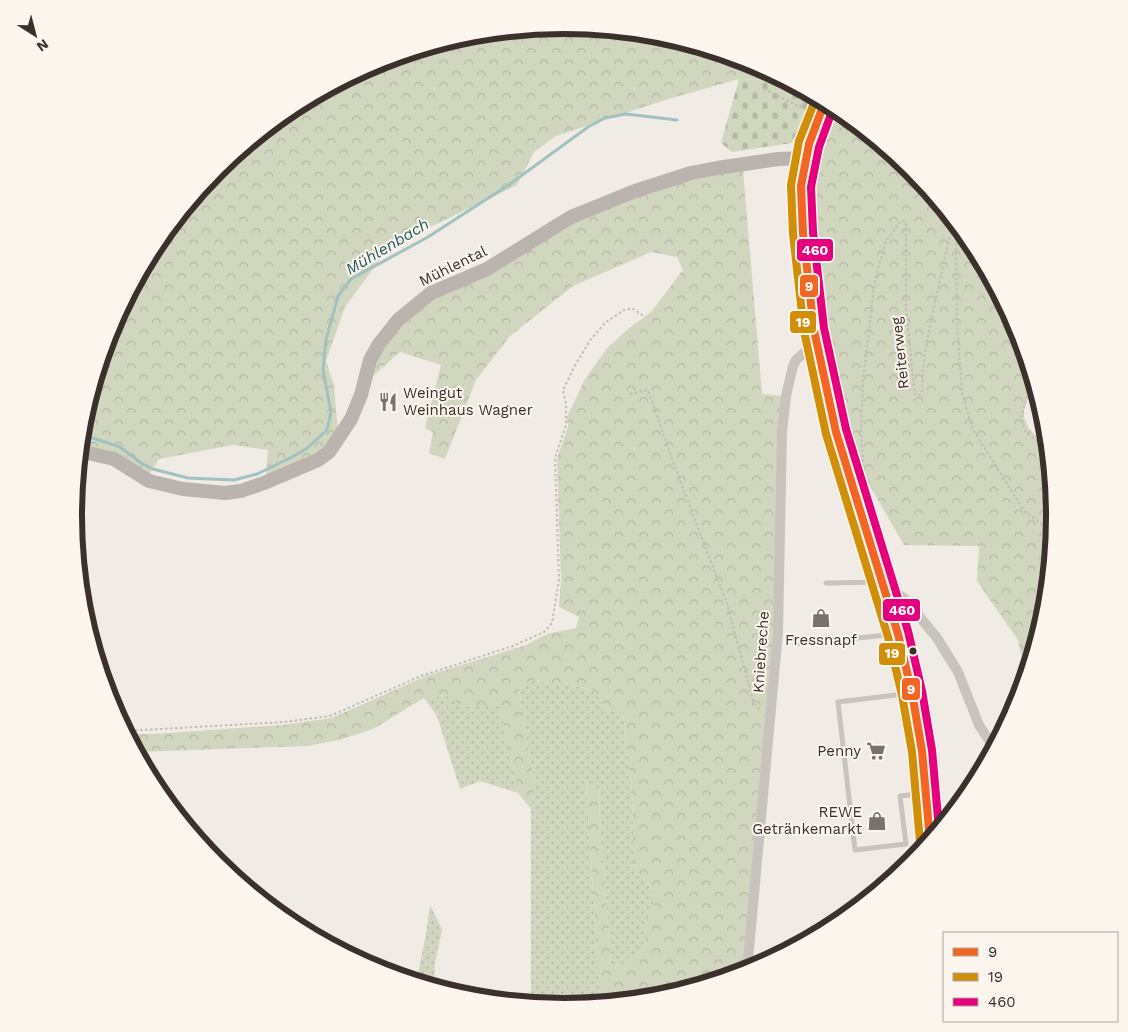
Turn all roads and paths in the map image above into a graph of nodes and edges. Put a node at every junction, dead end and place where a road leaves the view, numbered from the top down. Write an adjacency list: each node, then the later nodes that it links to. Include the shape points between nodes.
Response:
1 (764, 89): 3 (path)
2 (804, 98): 3 (path)
3 (800, 107): 4 (path, via 807,110)
4 (820, 108)
5 (822, 109): 6 (street)
6 (806, 158): 10 (street, via 802,215); 14 (street, Mühlental, via 710,169 634,191 571,217 487,269 431,294 398,320 379,344 370,360 351,419 329,452 264,483 225,493 162,485 149,481 114,458)
7 (953, 230): 15 (path, Reiterweg, via 948,239 927,340 922,392 918,396 914,387 906,308 906,222 900,223 885,243 875,280 865,353 861,432)
8 (955, 234): 16 (path, via 962,392 972,428 1024,511)
9 (645, 317): 25 (path, via 632,308 606,322 574,367 563,390 566,425 555,458 559,580 552,623 544,632 513,646 420,676 330,716 284,722)
10 (818, 351): 20 (street, via 847,470); 24 (street, Kniebreche, via 806,352 796,360 786,396 782,432 778,632)
11 (1029, 388): 13 (path, via 1021,417 1025,431)
12 (630, 394): 24 (path, via 648,390 728,604 754,704)
13 (1041, 444)
14 (86, 452)
15 (864, 480)
16 (1046, 527)
17 (879, 528): 18 (path)
18 (885, 550)
19 (826, 583): 20 (lane)
20 (884, 588): 21 (street); 26 (street, via 905,599 937,638 958,672)
21 (898, 634): 22 (lane); 23 (street)
22 (795, 644)
23 (912, 693): 27 (street, via 922,745); 27 (lane, via 838,702 855,850 906,844 900,796)
24 (771, 720): 29 (street, Kniebreche)
25 (132, 731)
26 (990, 742)
27 (926, 793): 28 (street)
28 (929, 831)
29 (748, 962)

